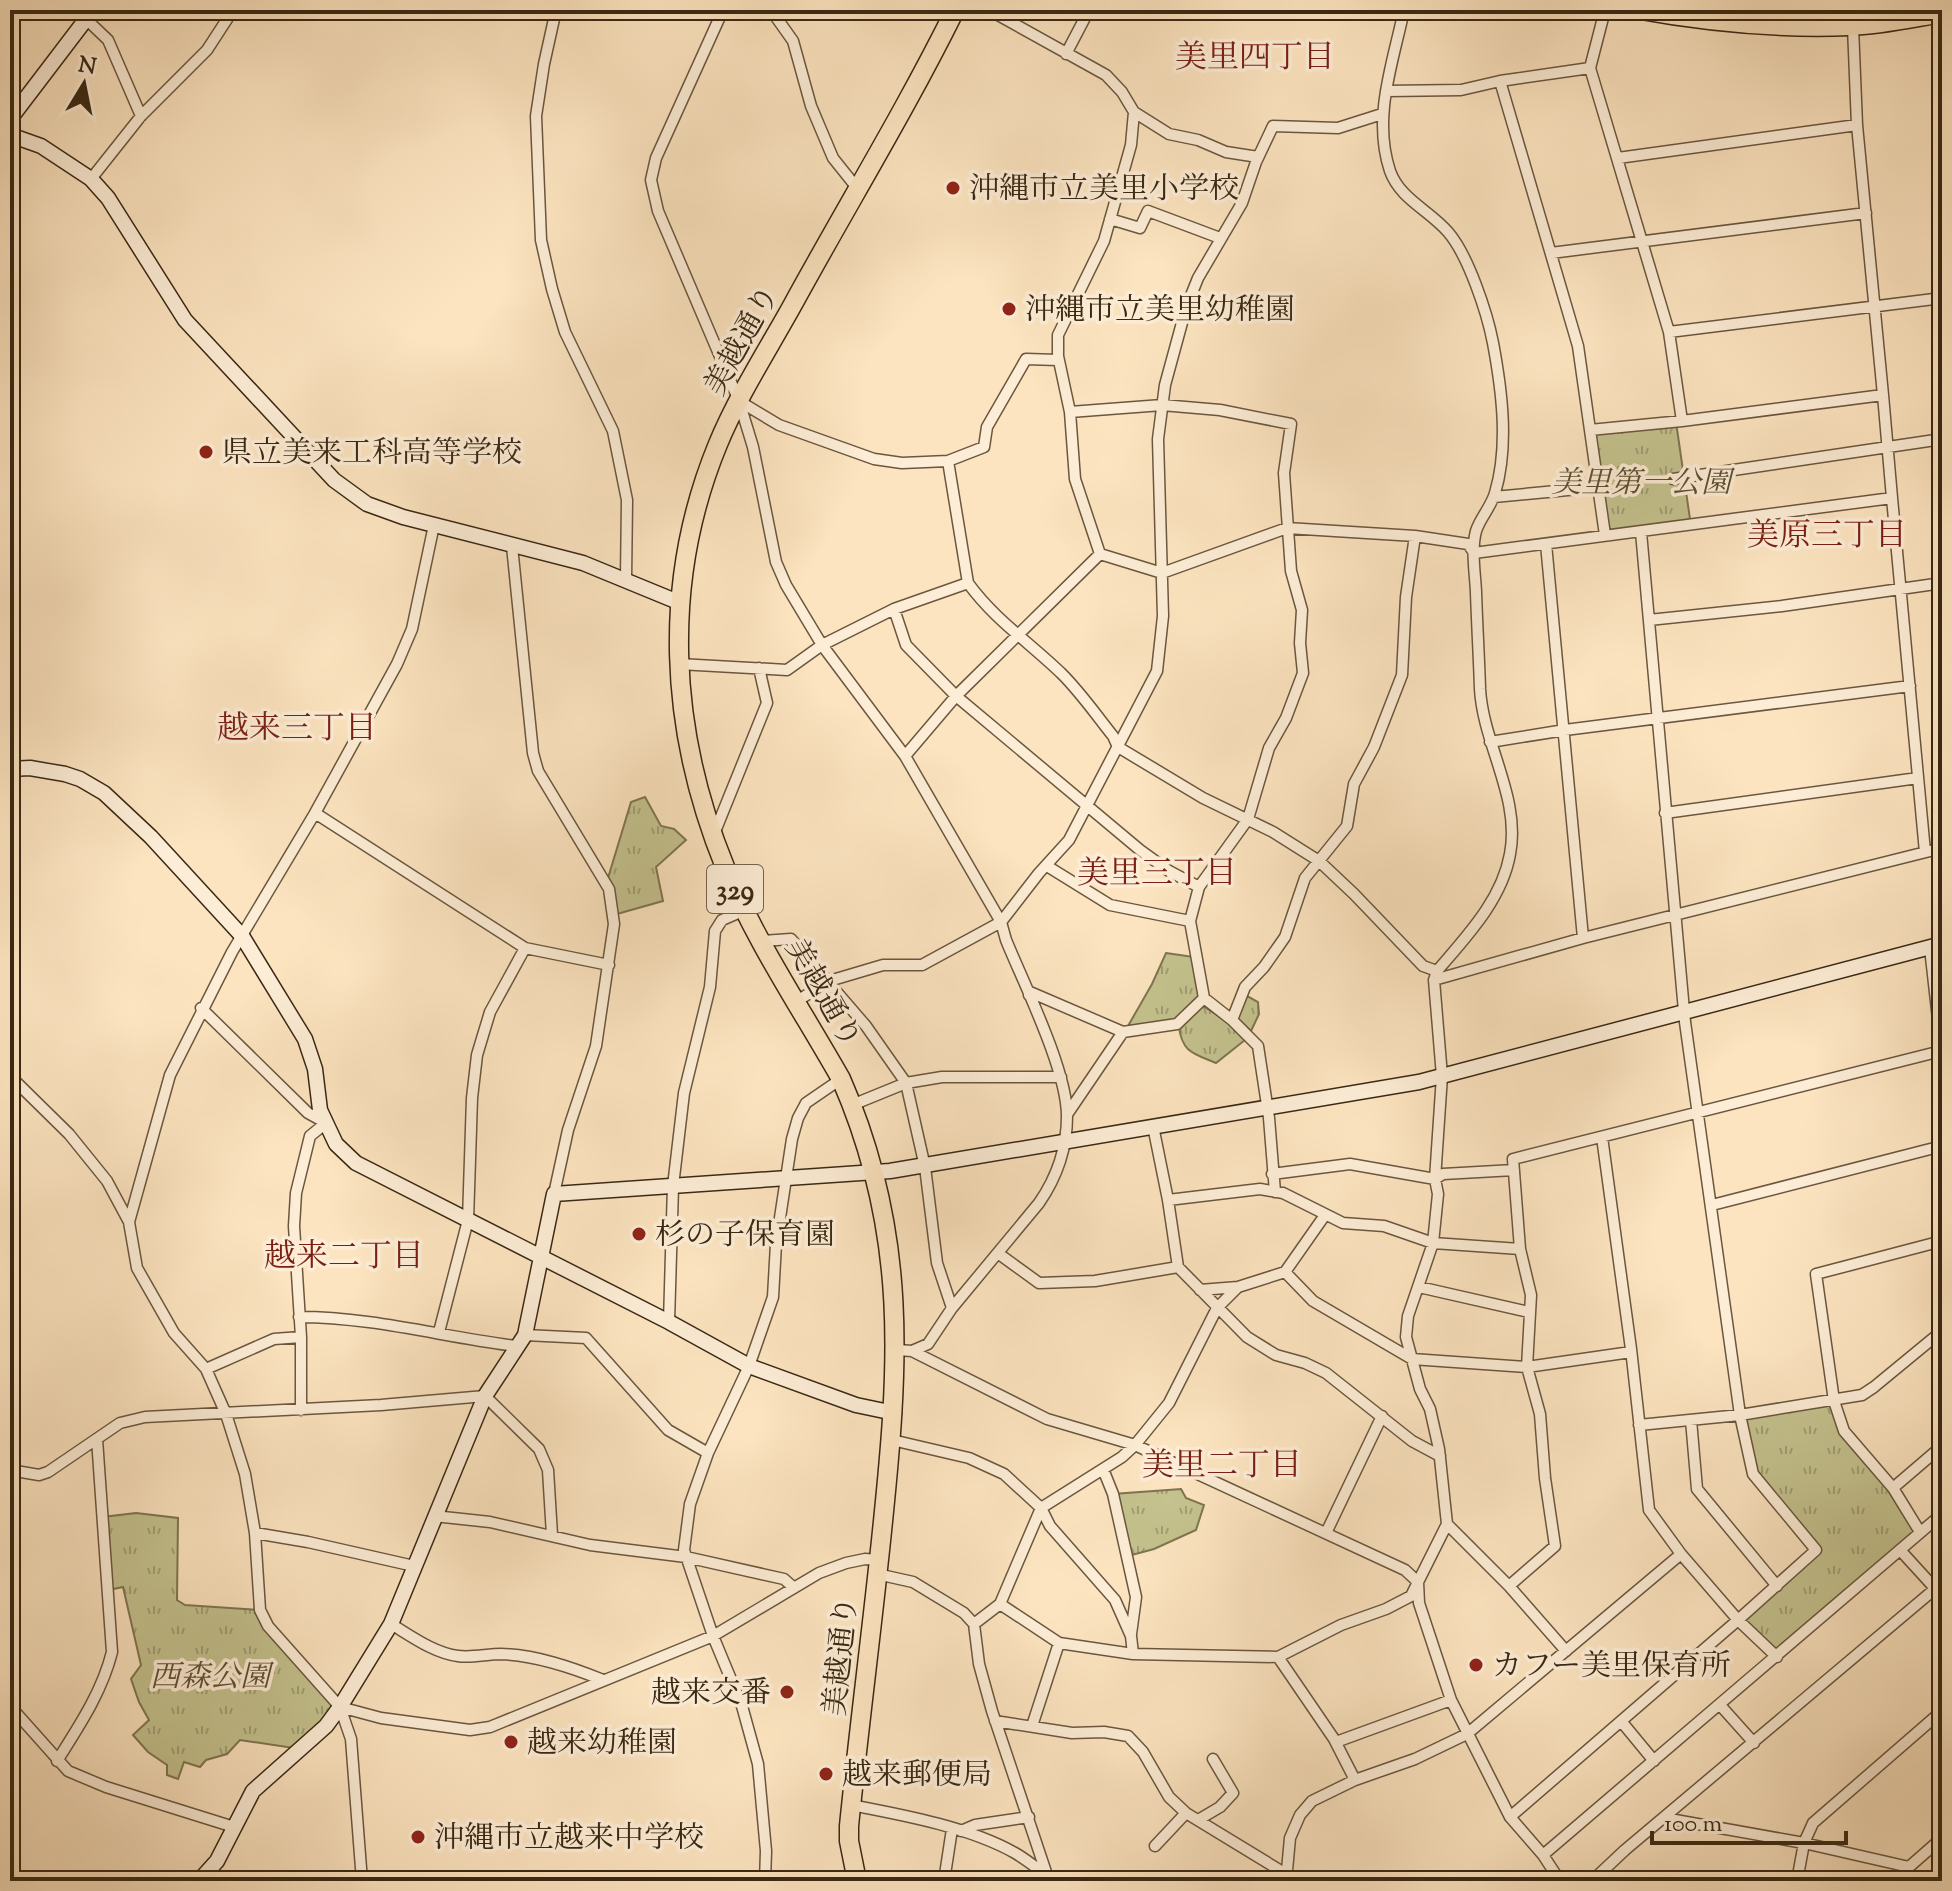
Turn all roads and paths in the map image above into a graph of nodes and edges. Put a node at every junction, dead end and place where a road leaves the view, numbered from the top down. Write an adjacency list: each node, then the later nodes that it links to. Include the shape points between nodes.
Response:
1 (233, 10): 21 (street, via 207,50)
2 (556, 10): 61 (street, via 536,116 541,240 565,332 613,431 627,500)
3 (723, 10): 39 (street, via 651,180 658,211)
4 (771, 10): 28 (street, via 793,41 833,158)
5 (955, 10): 28 (highway, 美越通り / 329)
6 (989, 10): 12 (street)
7 (1089, 10): 15 (street)
8 (1404, 10): 18 (street)
9 (1605, 10): 16 (street)
10 (1635, 10): 14 (main road, via 1707,23)
11 (89, 14): 21 (street, via 108,40); 22 (street)
12 (1006, 14): 15 (street)
13 (1942, 14): 14 (main road)
14 (1853, 27): 23 (street)
15 (1066, 54): 19 (street, via 1106,75)
16 (1590, 68): 17 (street); 26 (street)
17 (1500, 81): 18 (street, via 1461,90); 33 (street)
18 (1386, 91): 20 (street)
19 (1134, 112): 25 (street, via 1169,134); 30 (street, via 1131,145)
20 (1382, 114): 25 (street, via 1338,128 1273,126); 49 (street, via 1390,171 1402,193 1448,232 1462,253 1486,315 1502,408 1502,465)
21 (141, 116): 27 (street)
22 (10, 119)
23 (1857, 125): 26 (street); 29 (street)
24 (10, 135): 27 (street, via 41,146)
25 (1258, 157): 31 (street, via 1242,203)
26 (1618, 158): 32 (street)
27 (91, 179): 51 (street, via 185,320 334,480 367,504)
28 (857, 188): 39 (highway, 美越通り / 329)
29 (1866, 213): 32 (street); 35 (street)
30 (1110, 219): 31 (street, via 1140,228 1148,211); 37 (street, via 1058,335)
31 (1220, 238): 40 (street, via 1186,308)
32 (1644, 240): 33 (street); 36 (street)
33 (1551, 253): 43 (street, via 1578,346)
34 (1942, 298): 35 (street)
35 (1875, 305): 36 (street); 38 (street)
36 (1669, 332): 42 (street)
37 (1058, 360): 41 (street); 46 (street, via 1026,359 987,427 984,447)
38 (1883, 395): 42 (street); 45 (street)
39 (739, 401): 46 (street, via 779,425 874,459); 65 (highway, 美越通り / 329, via 702,489); 69 (street, via 776,562)
40 (1162, 405): 41 (street); 52 (street, via 1291,424 1284,473); 60 (street)
41 (1070, 412): 59 (street, via 1075,479)
42 (1682, 421): 43 (street)
43 (1590, 430): 48 (street)
44 (1942, 439): 45 (street)
45 (1888, 447): 47 (street); 50 (street)
46 (948, 461): 62 (street)
47 (1673, 479)
48 (1599, 487): 49 (street); 54 (street)
49 (1494, 497): 58 (street, via 1476,530)
50 (1892, 498): 53 (street); 64 (street)
51 (434, 525): 57 (street); 82 (street, via 412,629)
52 (1287, 528): 55 (street); 60 (street); 84 (street, via 1302,610 1303,673 1269,748)
53 (1641, 532): 54 (street); 67 (street)
54 (1605, 535): 56 (street)
55 (1415, 536): 58 (street, via 1468,544); 88 (street, via 1402,675 1354,784 1347,826)
56 (1546, 544): 58 (street); 75 (street)
57 (512, 546): 61 (street); 100 (street, via 533,753 538,771 609,889 614,924)
58 (1474, 553): 76 (street, via 1480,695)
59 (1100, 554): 60 (street); 68 (street)
60 (1162, 573): 77 (street, via 1157,671)
61 (626, 579): 65 (street)
62 (968, 583): 66 (street); 68 (street)
63 (1942, 583): 64 (street)
64 (1901, 590): 67 (street); 72 (street)
65 (678, 602): 70 (highway, 美越通り / 329)
66 (894, 609): 69 (street); 73 (street, via 906,645)
67 (1649, 620): 74 (street)
68 (1016, 634): 73 (street); 77 (street, via 1063,675)
69 (822, 645): 71 (street, via 787,670); 78 (street)
70 (679, 664): 71 (street); 85 (highway, 美越通り / 329, via 686,731)
71 (759, 668): 85 (street, via 767,703)
72 (1910, 686): 74 (street); 80 (street)
73 (956, 696): 78 (street); 81 (street)
74 (1657, 718): 75 (street); 83 (street)
75 (1565, 730): 76 (street); 96 (street)
76 (1490, 742): 101 (street, via 1511,818 1506,873 1469,934)
77 (1118, 747): 81 (street); 84 (street)
78 (905, 756): 94 (street)
79 (10, 769): 95 (street, via 65,774 104,793)
80 (1918, 778): 83 (street); 87 (street)
81 (1088, 805): 89 (street); 90 (street, via 1140,850)
82 (315, 813): 95 (street); 99 (street)
83 (1665, 813): 92 (street)
84 (1248, 819): 88 (street); 90 (street)
85 (713, 836): 91 (highway, 美越通り / 329)
86 (1942, 848): 87 (street)
87 (1925, 852): 92 (street)
88 (1319, 861): 101 (street); 108 (street, via 1305,878 1285,937 1245,987)
89 (1047, 866): 93 (street, via 1110,905); 94 (street)
90 (1199, 887): 93 (street)
91 (745, 910): 97 (highway, 美越通り / 329); 131 (street, via 722,920 715,931 710,987 684,1093)
92 (1676, 915): 96 (street); 107 (street)
93 (1190, 921): 104 (street)
94 (1001, 922): 102 (street, via 922,965 883,965); 103 (street)
95 (242, 936): 106 (street); 120 (street, via 305,1039)
96 (1583, 938): 101 (street)
97 (762, 941): 102 (street, via 791,939); 105 (highway, 美越通り / 329)
98 (1936, 946): 107 (street); 110 (street)
99 (525, 948): 100 (street); 137 (street, via 490,1012 477,1055)
100 (609, 965): 133 (street, via 596,1046 568,1130)
101 (1435, 976): 112 (street)
102 (829, 981): 105 (street); 115 (street)
103 (1029, 995): 109 (street, via 1058,1002); 113 (street)
104 (1204, 998): 108 (street); 109 (street, via 1177,1024)
105 (797, 1001): 114 (highway, 美越通り / 329)
106 (201, 1008): 120 (street, via 308,1113); 138 (street, via 162,1097)
107 (1684, 1013): 112 (street); 118 (street)
108 (1232, 1020): 117 (street, via 1258,1046)
109 (1123, 1032): 119 (street)
110 (1941, 1053): 118 (street)
111 (10, 1076): 138 (street, via 87,1154)
112 (1442, 1076): 117 (street); 130 (street)
113 (1061, 1077): 115 (street, via 942,1077); 119 (street)
114 (841, 1079): 116 (highway, 美越通り / 329); 129 (street, via 806,1103 792,1139)
115 (906, 1083): 116 (street); 125 (street)
116 (852, 1105): 127 (highway, 美越通り / 329)
117 (1268, 1108): 121 (street); 128 (street)
118 (1698, 1111): 122 (street); 135 (street)
119 (1068, 1113): 123 (street)
120 (326, 1123): 137 (street, via 336,1144 356,1163); 152 (street, via 310,1136 296,1193)
121 (1153, 1126): 123 (street); 134 (street)
122 (1602, 1137): 126 (street, via 1513,1159); 159 (street)
123 (1065, 1140): 125 (street); 142 (street, via 1051,1185)
124 (1942, 1146): 135 (street)
125 (925, 1167): 127 (street); 149 (street, via 937,1263)
126 (1514, 1170): 130 (street, via 1443,1174); 141 (street)
127 (875, 1173): 129 (street); 158 (highway, 美越通り / 329)
128 (1272, 1174): 130 (street, via 1350,1164); 132 (street)
129 (786, 1177): 131 (street); 161 (street, via 773,1297)
130 (1435, 1179): 140 (street)
131 (673, 1186): 133 (street); 153 (street)
132 (1275, 1192): 134 (street, via 1260,1189); 136 (street)
133 (554, 1194): 143 (street)
134 (1168, 1200): 144 (street)
135 (1712, 1205): 169 (street)
136 (1325, 1215): 140 (street, via 1343,1223 1384,1226); 145 (street)
137 (468, 1220): 143 (street); 155 (street)
138 (129, 1222): 163 (street, via 137,1268 174,1333)
139 (1942, 1241): 165 (street, via 1816,1274)
140 (1433, 1243): 141 (street); 147 (street)
141 (1520, 1249): 151 (street, via 1531,1295)
142 (999, 1254): 144 (street, via 1039,1283 1095,1281); 149 (street)
143 (542, 1257): 153 (street); 157 (street)
144 (1178, 1267): 148 (street)
145 (1285, 1272): 146 (street); 160 (street, via 1313,1301)
146 (1238, 1287): 148 (street); 150 (street)
147 (1419, 1287): 151 (street); 160 (street, via 1408,1316)
148 (1200, 1290): 150 (street)
149 (952, 1308): 158 (street, via 928,1344)
150 (1217, 1308): 170 (street, via 1247,1337 1276,1355 1326,1373); 175 (street, via 1169,1403)
151 (1529, 1312): 162 (street)
152 (299, 1317): 155 (street); 156 (street)
153 (669, 1322): 161 (street)
154 (1942, 1331): 165 (street, via 1862,1395)
155 (439, 1332): 157 (street, via 471,1340)
156 (301, 1337): 163 (street, via 274,1339); 166 (street)
157 (520, 1340): 164 (street); 177 (street, via 586,1338 668,1430)
158 (904, 1350): 167 (highway, 美越通り / 329); 175 (street, via 1047,1419)
159 (1631, 1352): 162 (street); 172 (street)
160 (1412, 1359): 162 (street); 178 (street)
161 (749, 1366): 167 (street, via 856,1405); 177 (street)
162 (1527, 1367): 196 (street, via 1540,1414 1555,1546)
163 (206, 1369): 168 (street)
164 (485, 1396): 166 (street); 184 (street); 189 (street, via 539,1449 548,1470)
165 (1834, 1401): 169 (street); 181 (street, via 1844,1431)
166 (301, 1410): 168 (street)
167 (894, 1413): 174 (highway, 美越通り / 329)
168 (226, 1414): 173 (street, via 145,1417 120,1423); 187 (street, via 245,1474)
169 (1740, 1415): 171 (street); 197 (street, via 1753,1474 1816,1550)
170 (1382, 1416): 178 (street); 188 (street)
171 (1691, 1420): 172 (street); 197 (street, via 1697,1489)
172 (1639, 1425): 191 (street, via 1649,1510)
173 (97, 1439): 180 (street, via 39,1475); 224 (street, via 112,1652 93,1702)
174 (892, 1440): 182 (street, via 969,1458 1004,1474); 194 (highway, 美越通り / 329)
175 (1135, 1445): 179 (street); 188 (street)
176 (1942, 1446): 181 (street)
177 (708, 1453): 192 (street, via 690,1504)
178 (1440, 1456): 185 (street)
179 (1103, 1469): 182 (street); 205 (street, via 1136,1597)
180 (10, 1470)
181 (1893, 1488): 186 (street)
182 (1041, 1508): 200 (street); 205 (street, via 1050,1526 1115,1600)
183 (1942, 1514): 186 (street)
184 (434, 1516): 189 (street); 193 (street)
185 (1447, 1524): 195 (street); 196 (street)
186 (1920, 1532): 190 (street)
187 (255, 1533): 193 (street); 215 (street, via 260,1610 268,1626)
188 (1326, 1533): 195 (street, via 1405,1570)
189 (552, 1535): 192 (street)
190 (1900, 1550): 199 (street); 210 (street)
191 (1681, 1554): 201 (street); 207 (street)
192 (686, 1557): 198 (street, via 784,1579); 204 (street)
193 (414, 1566): 202 (street)
194 (878, 1567): 198 (street, via 865,1559 846,1563); 203 (street, via 913,1582); 227 (highway, 美越通り / 329)
195 (1418, 1582): 209 (street, via 1411,1596); 212 (street, via 1419,1603)
196 (1509, 1586): 207 (street)
197 (1777, 1586): 201 (street)
198 (793, 1587): 204 (street)
199 (1940, 1589): 222 (street)
200 (1000, 1604): 203 (street); 206 (street)
201 (1738, 1620): 210 (street); 218 (street)
202 (391, 1624): 211 (street, via 458,1656 529,1657); 215 (street)
203 (974, 1624): 217 (street)
204 (713, 1636): 211 (street); 244 (street, via 742,1706 758,1764)
205 (1131, 1636): 208 (street)
206 (1059, 1643): 208 (street); 219 (street)
207 (1566, 1651): 220 (street)
208 (1133, 1654): 209 (street)
209 (1278, 1657): 221 (street)
210 (1777, 1657): 213 (street)
211 (603, 1680): 215 (street, via 524,1715 470,1730)
212 (1451, 1700): 220 (street); 221 (street)
213 (1720, 1705): 222 (street); 225 (street)
214 (10, 1706): 224 (street)
215 (340, 1707): 233 (street, via 253,1791); 243 (street, via 351,1739)
216 (1942, 1711): 236 (street, via 1813,1823)
217 (995, 1721): 219 (street); 229 (street)
218 (1621, 1721): 225 (street); 230 (street)
219 (1032, 1726): 228 (street, via 1128,1736)
220 (1467, 1734): 226 (street); 230 (street)
221 (1336, 1742): 226 (street)
222 (1754, 1743): 231 (street)
223 (1213, 1759): 232 (street, via 1233,1793)
224 (57, 1761): 233 (street, via 106,1787)
225 (1654, 1761): 238 (street)
226 (1355, 1780): 240 (street, via 1312,1801 1300,1815 1290,1838)
227 (851, 1805): 234 (street); 245 (highway, 美越通り / 329, via 849,1841)
228 (1186, 1813): 232 (street); 237 (street)
229 (1029, 1817): 234 (street); 239 (street)
230 (1510, 1817): 238 (street)
231 (1664, 1818): 236 (street); 248 (street)
232 (1198, 1820): 240 (street)
233 (234, 1827): 242 (street, via 217,1861)
234 (956, 1830): 239 (street, via 1016,1853); 241 (street)
235 (1942, 1838): 236 (street, via 1909,1867)
236 (1804, 1843): 249 (street)
237 (1155, 1846)
238 (1543, 1855): 247 (street)
239 (1048, 1878)
240 (1286, 1878)
241 (944, 1880): 246 (street)
242 (199, 1881)
243 (362, 1881)
244 (765, 1881)
245 (857, 1881)
246 (927, 1881)
247 (1560, 1881)
248 (1592, 1881)
249 (1797, 1881)

